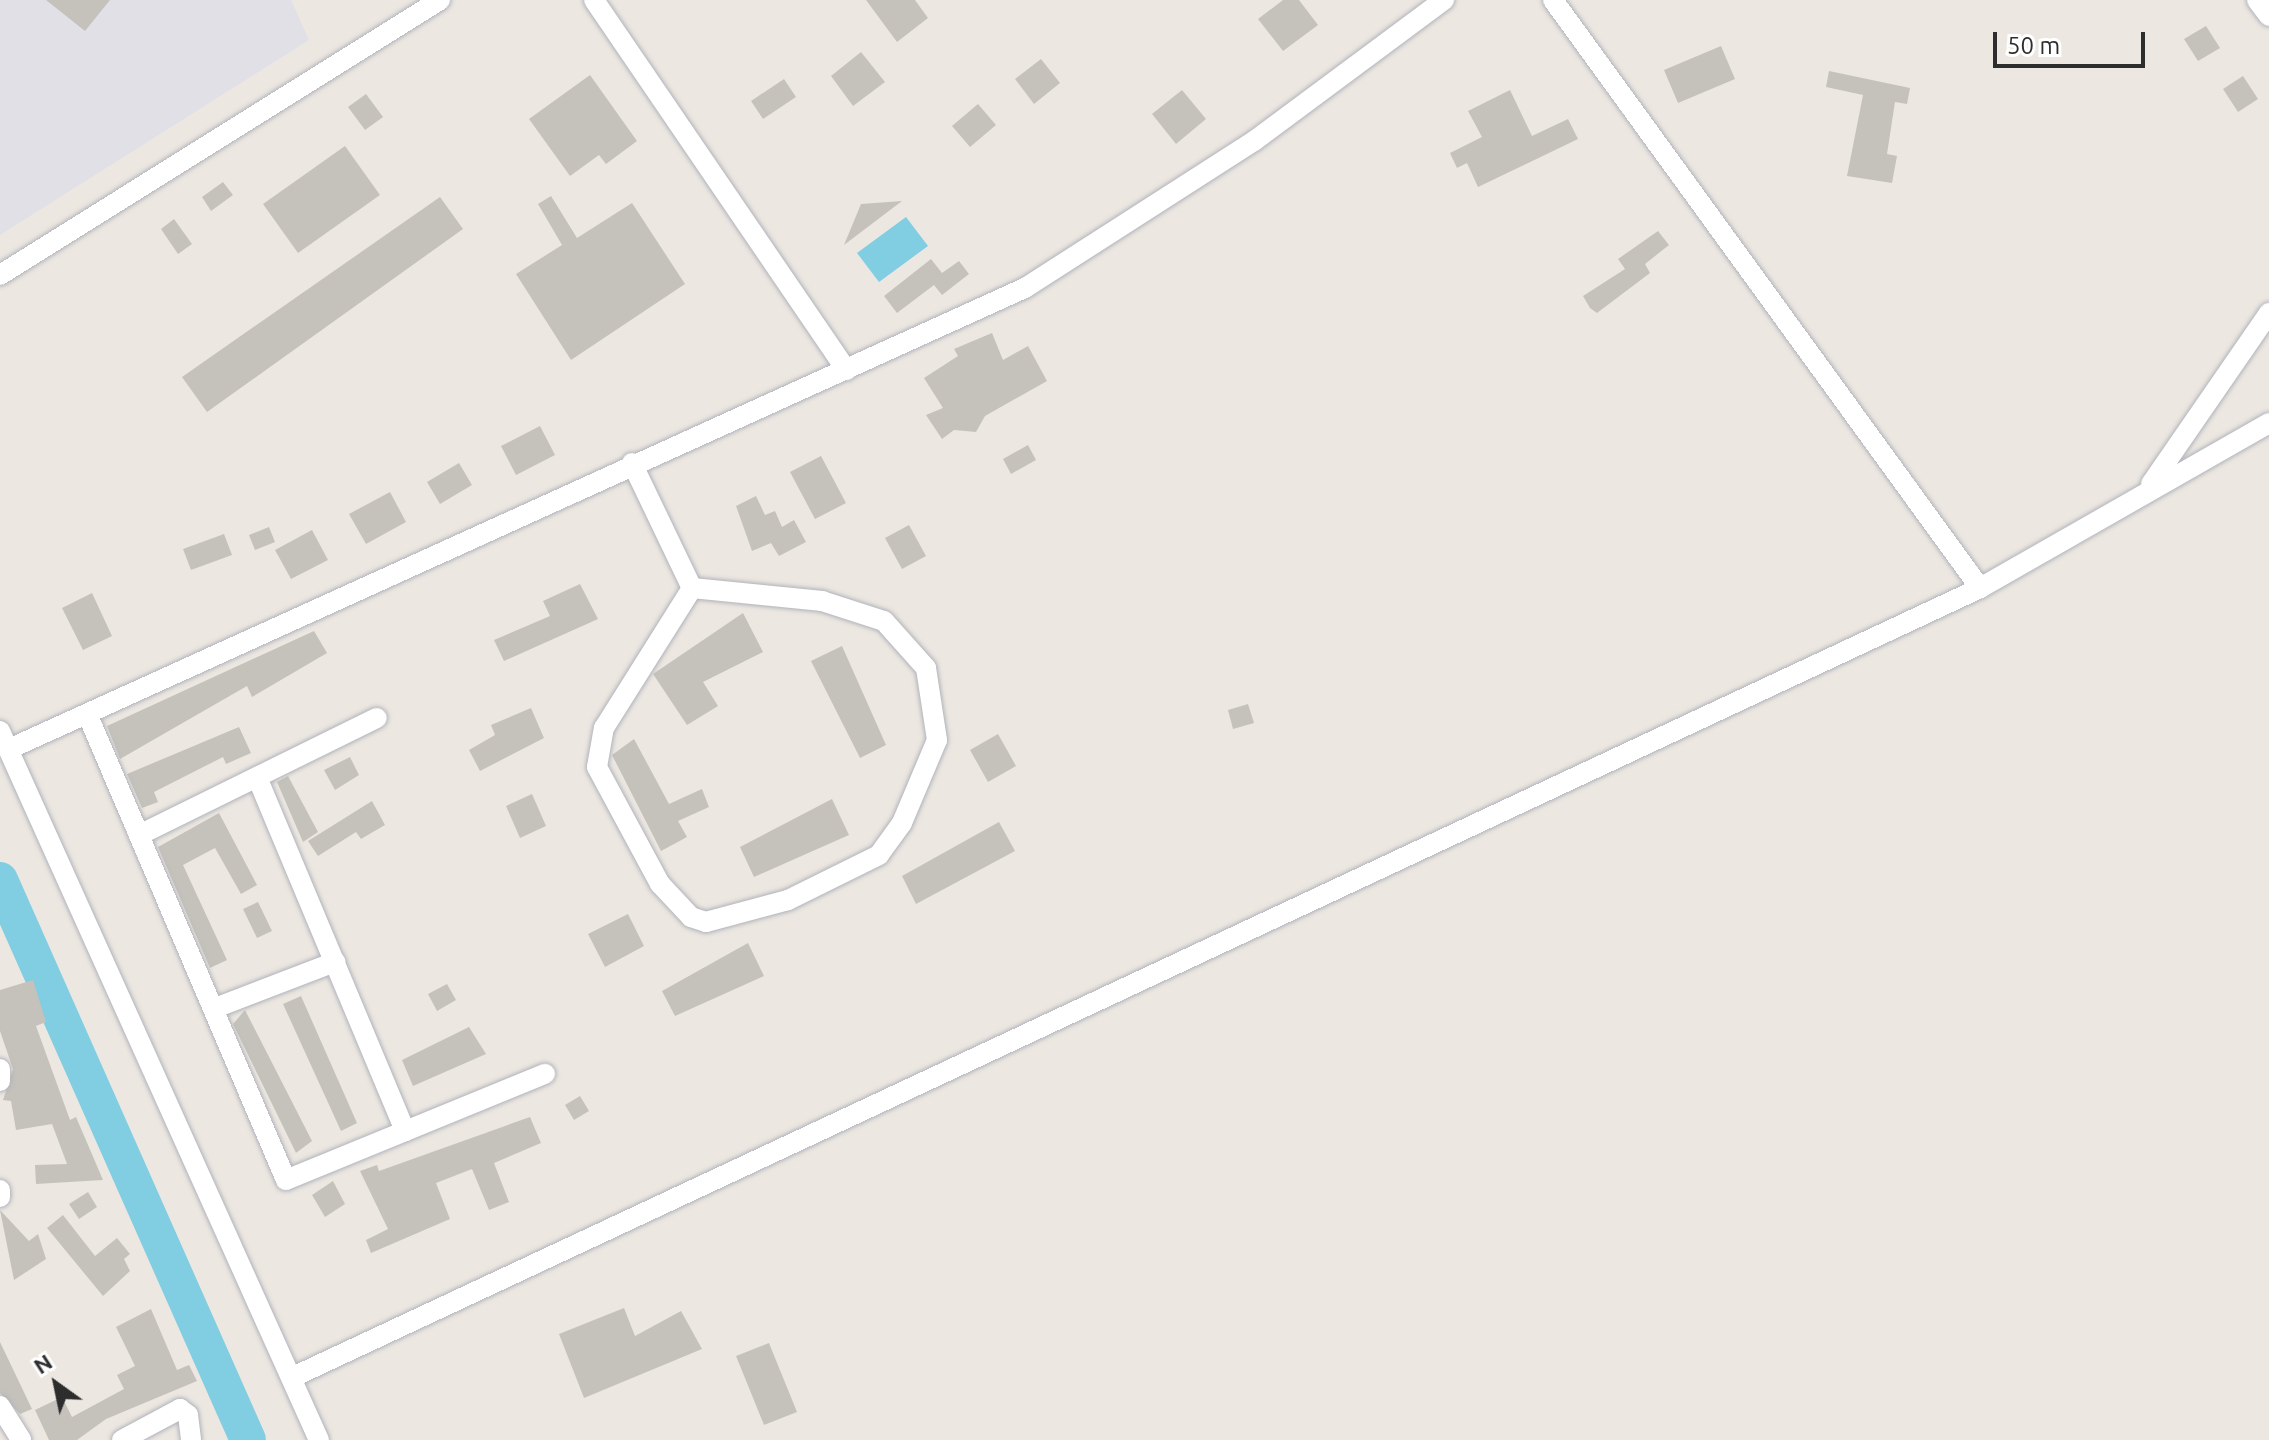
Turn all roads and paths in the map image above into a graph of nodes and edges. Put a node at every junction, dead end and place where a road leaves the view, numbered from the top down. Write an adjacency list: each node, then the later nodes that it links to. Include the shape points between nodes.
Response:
1 (440, 0): 7 (street)
2 (594, 0): 9 (street)
3 (1444, 0): 9 (street, via 1254,141 1103,240 1025,288)
4 (1553, 0): 14 (street)
5 (2257, 0): 6 (street)
6 (2269, 16)
7 (0, 275)
8 (2269, 313): 12 (street)
9 (846, 370): 11 (street)
10 (2269, 423): 12 (street)
11 (632, 463): 13 (street); 15 (street)
12 (2149, 487): 14 (street)
13 (692, 588): 13 (street, via 822,601 884,621 926,668 937,740 902,823 879,855 788,900 706,922 691,917 660,884 597,767 604,728)
14 (1980, 588): 28 (street)
15 (89, 718): 17 (street); 19 (street)
16 (377, 718): 18 (street)
17 (4, 740): 28 (street)
18 (257, 777): 19 (street); 20 (street)
19 (139, 835): 21 (street)
20 (335, 962): 21 (street); 25 (street)
21 (215, 1008): 25 (street, via 286,1180)
22 (0, 1069): 24 (street)
23 (545, 1074): 25 (street)
24 (0, 1081)
25 (405, 1131)
26 (0, 1190): 27 (street)
27 (0, 1197)
28 (295, 1376): 33 (street)
29 (0, 1406): 30 (street)
30 (21, 1440)
31 (122, 1440): 32 (street, via 180,1409 188,1415)
32 (191, 1440)
33 (319, 1440)

